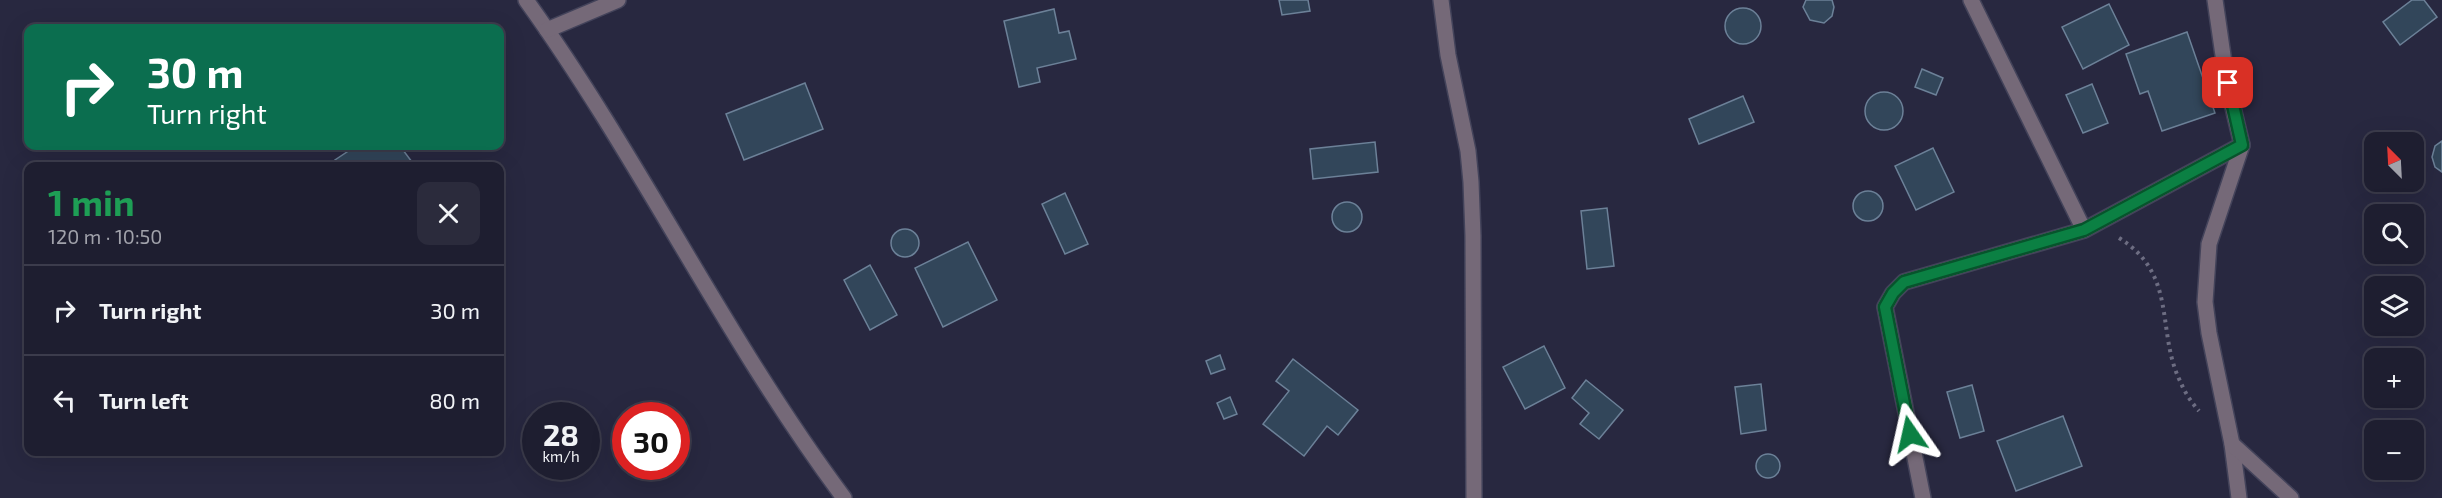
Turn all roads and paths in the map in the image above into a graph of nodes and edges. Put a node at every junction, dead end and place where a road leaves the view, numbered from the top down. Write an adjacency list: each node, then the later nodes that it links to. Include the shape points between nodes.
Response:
1 (525, 0): 6 (street)
2 (618, 0): 6 (street)
3 (1441, 0): 11 (street, via 1471,182)
4 (1971, 0): 8 (street)
5 (2215, 0): 7 (street)
6 (547, 30): 10 (street, via 626,150 782,410)
7 (2242, 145): 8 (street); 9 (street, via 2209,244 2206,271 2209,333)
8 (2084, 230): 9 (path, via 2113,234 2135,248 2145,260 2163,303 2180,383 2196,408); 12 (street, via 1904,282 1893,293 1885,307)
9 (2232, 444): 13 (street); 14 (street)
10 (844, 498)
11 (1474, 498)
12 (1923, 498)
13 (2239, 498)
14 (2291, 498)

